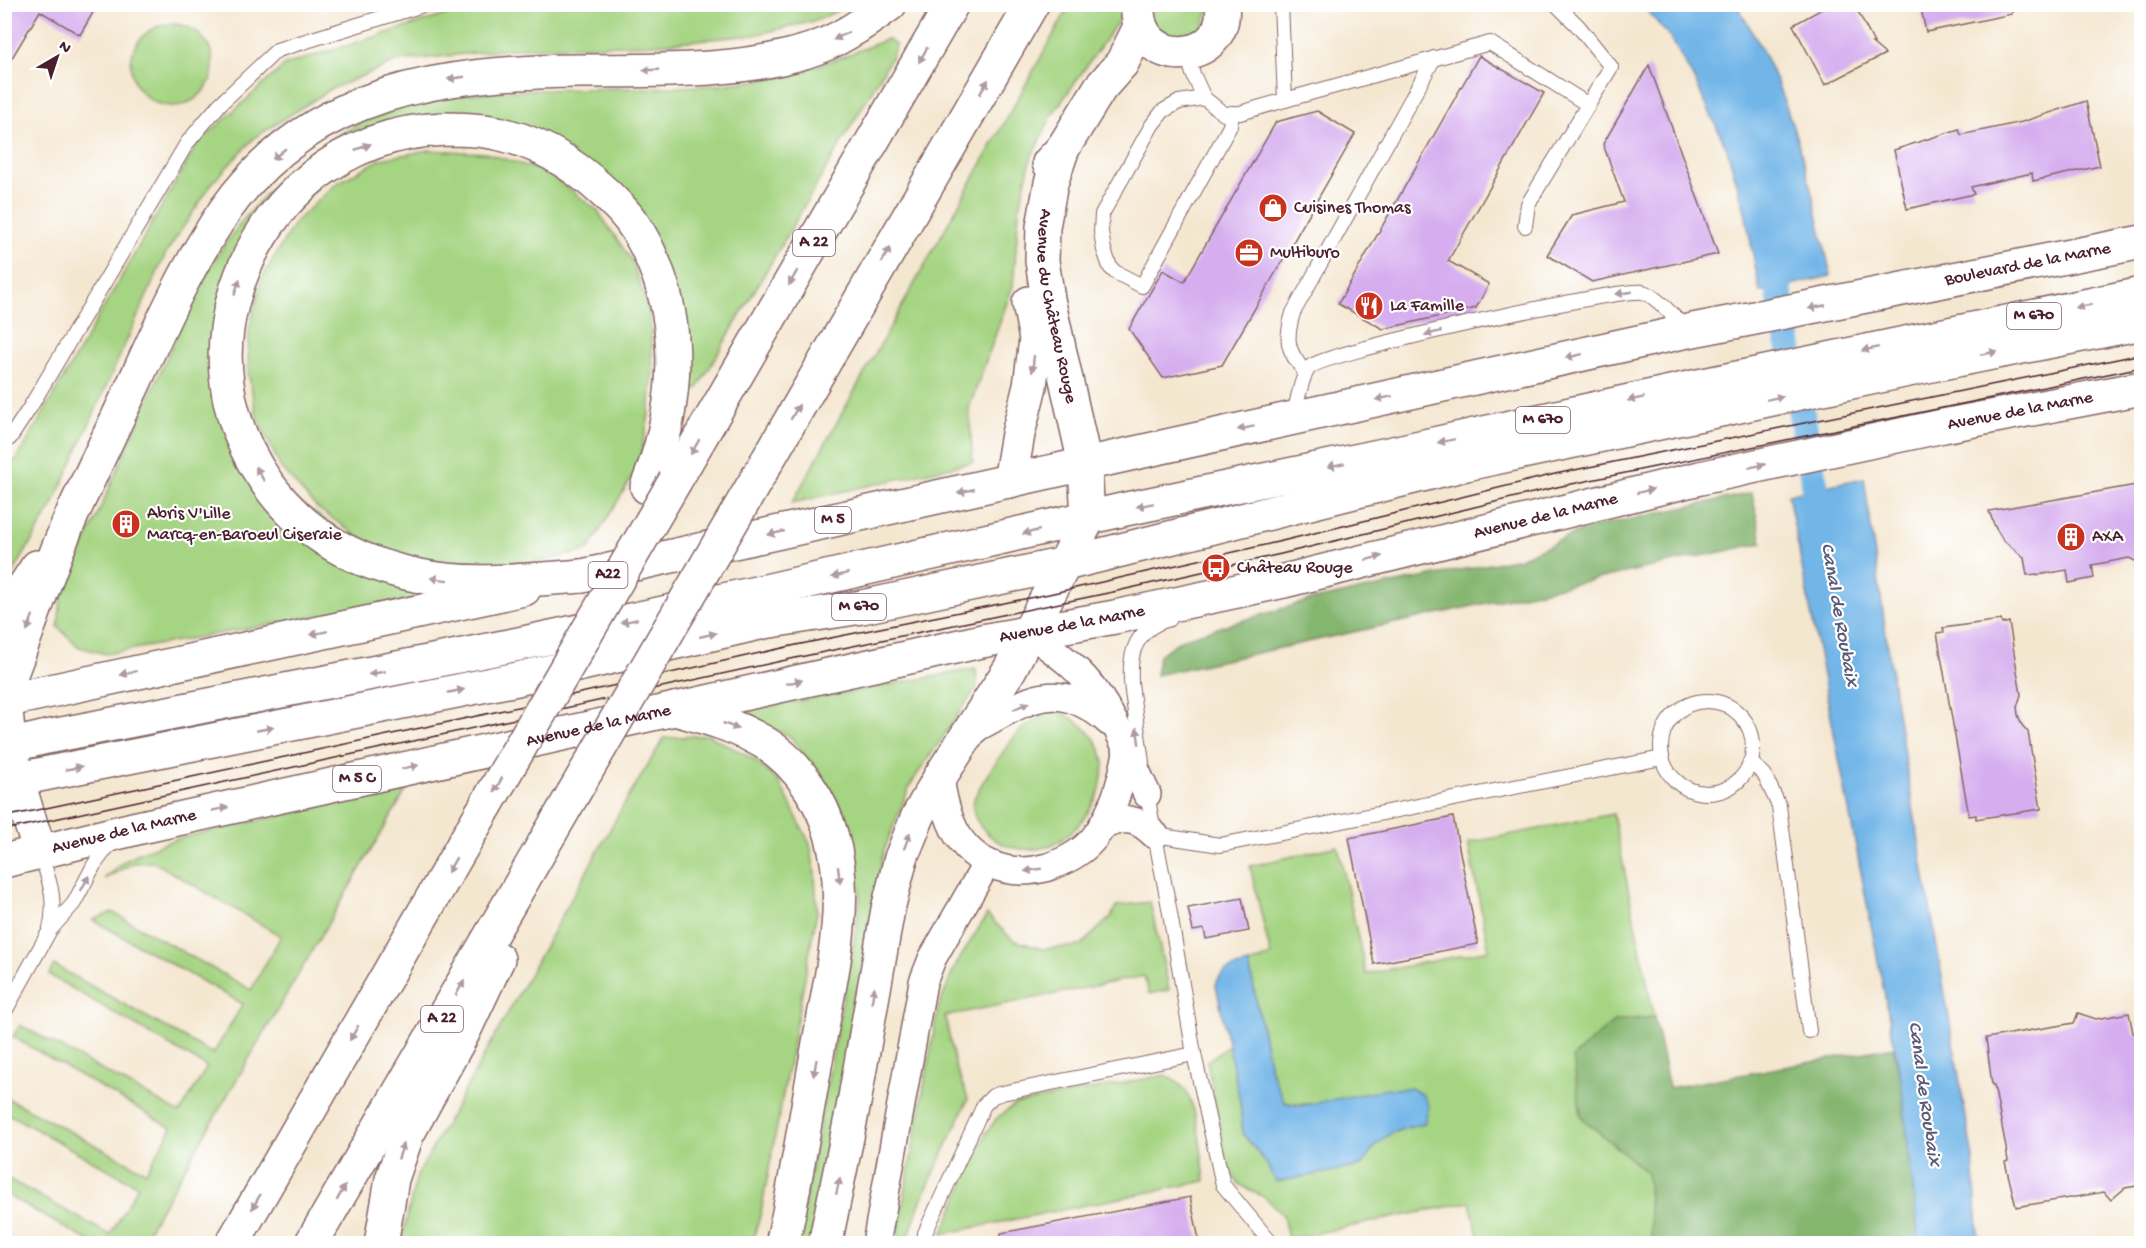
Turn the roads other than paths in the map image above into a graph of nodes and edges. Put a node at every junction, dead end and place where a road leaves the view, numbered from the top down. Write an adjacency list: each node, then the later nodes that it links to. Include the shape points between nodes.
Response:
1 (426, 4): 25 (lane, via 277,50 220,104 187,144 28,409)
2 (890, 4): 29 (main road, one-way to 29, via 861,26 830,42 766,61 651,70 521,72 435,81 374,99 309,131 266,165 240,192 193,261)
3 (952, 4): 28 (main road, A 22, one-way to 28)
4 (1032, 4): 49 (main road, A 22, one-way to 4, bridge)
5 (1222, 4): 8 (main road, via 1222,20 1214,37 1200,49)
6 (1281, 4): 11 (lane)
7 (1556, 4): 12 (lane, via 1611,67)
8 (1157, 33): 10 (lane, via 1193,74); 14 (main road, Avenue du Château Rouge, via 1100,88)
9 (1434, 58): 11 (lane); 12 (lane, via 1490,43); 21 (lane, via 1293,313 1288,344)
10 (1204, 98): 13 (lane, via 1224,114); 13 (lane, via 1179,102 1163,111 1102,214 1104,250 1115,272 1142,286 1230,126)
11 (1285, 100): 13 (lane)
12 (1587, 104): 15 (lane, via 1528,204)
13 (1232, 114)
14 (1063, 148): 26 (main road, Avenue du Château Rouge, via 1051,183 1042,261); 27 (main road, Avenue du Château Rouge, one-way to 27, via 1047,166 1028,217 1025,265 1036,339)
15 (1525, 226)
16 (2142, 242): 19 (main road, Boulevard de la Marne / M 5, one-way to 19)
17 (2142, 294): 20 (main road, M 670, one-way to 20)
18 (2142, 323): 20 (main road, M 670, one-way to 18)
19 (1691, 331): 21 (lane, one-way to 21, via 1646,293 1631,291 1360,349 1323,360); 24 (main road, M 5, one-way to 24)
20 (1929, 351): 23 (main road, M 670)
21 (1305, 372): 24 (lane)
22 (2142, 388): 33 (main road, Avenue de la Marne / M 5 C, one-way to 22, via 1700,478)
23 (1695, 401): 30 (main road, M 670, one-way to 30, via 1393,453); 31 (main road, M 670, via 1466,464)
24 (1293, 418): 26 (main road, M 5, one-way to 26)
25 (4, 442)
26 (1085, 464): 27 (main road, M 5); 30 (main road, Avenue du Château Rouge)
27 (1010, 481): 32 (main road, M 5, one-way to 32)
28 (661, 484): 32 (main road, one-way to 28, via 507,581 418,576 379,566 344,551 313,532 286,508 266,484 236,427 224,364 230,312 239,279 256,240 275,214 325,167 386,138 419,130 462,129 504,134 568,162 600,186 626,214 647,247 662,282 673,353); 57 (main road, A22, one-way to 57, bridge, via 570,662)
29 (74, 510): 34 (main road); 36 (main road, one-way to 36, via 10,676)
30 (1088, 519): 31 (main road); 40 (main road, M 670, one-way to 40, via 530,642)
31 (1065, 564): 35 (main road); 44 (main road, M 670, one-way to 31, via 517,679 764,622 862,607)
32 (582, 576): 36 (main road, M 5, one-way to 36)
33 (1284, 581): 35 (main road, Avenue de la Marne / M 5 C); 45 (lane, one-way to 33, via 1131,684 1134,646 1163,620 1255,597)
34 (4, 616)
35 (1029, 632): 37 (main road, Avenue de la Marne / M 5 C, one-way to 35); 38 (main road, via 1010,669); 39 (street, via 1072,665 1095,690)
36 (5, 701): 40 (main road)
37 (675, 709): 47 (main road, Avenue de la Marne / M 5 C, one-way to 37); 60 (main road, one-way to 60, via 738,728 789,762 813,793 835,845 840,882 838,928)
38 (968, 732): 39 (street, one-way to 39, via 1025,703 1053,695 1087,705); 43 (main road)
39 (1123, 742): 45 (street); 46 (street, via 1117,793)
40 (7, 747): 44 (main road)
41 (1662, 758): 42 (lane, via 1668,773 1680,785 1696,792 1713,793 1729,788 1742,777); 42 (lane, via 1661,741 1666,725 1677,712 1709,701 1725,705 1749,729 1753,745); 48 (lane, via 1220,845)
42 (1750, 762): 55 (lane, via 1764,774 1779,806)
43 (940, 777): 52 (street, via 951,824 976,856); 61 (main road, one-way to 43, via 894,882 908,838)
44 (10, 780): 50 (main road)
45 (1147, 794): 48 (lane)
46 (1102, 826): 48 (street, via 1129,819); 52 (street, one-way to 52, via 1077,854 1053,865 1017,872)
47 (137, 828): 50 (main road, Avenue de la Marne / M 5 C); 53 (lane, one-way to 47, via 74,903 105,850)
48 (1155, 835): 56 (lane)
49 (540, 851): 58 (main road, A 22, one-way to 49); 59 (main road, one-way to 49, via 392,1179 407,1135 480,999)
50 (40, 852): 51 (main road, Avenue de la Marne / M 5 C); 53 (lane, via 54,897)
51 (4, 861)
52 (987, 863): 62 (street, via 923,982)
53 (50, 930): 54 (lane)
54 (4, 1013)
55 (1809, 1031)
56 (1194, 1054): 63 (lane, via 993,1096 984,1105 925,1233); 64 (lane, via 1223,1185)
57 (232, 1244)
58 (311, 1244)
59 (381, 1244)
60 (782, 1244)
61 (825, 1244)
62 (876, 1244)
63 (924, 1244)
64 (1272, 1244)

